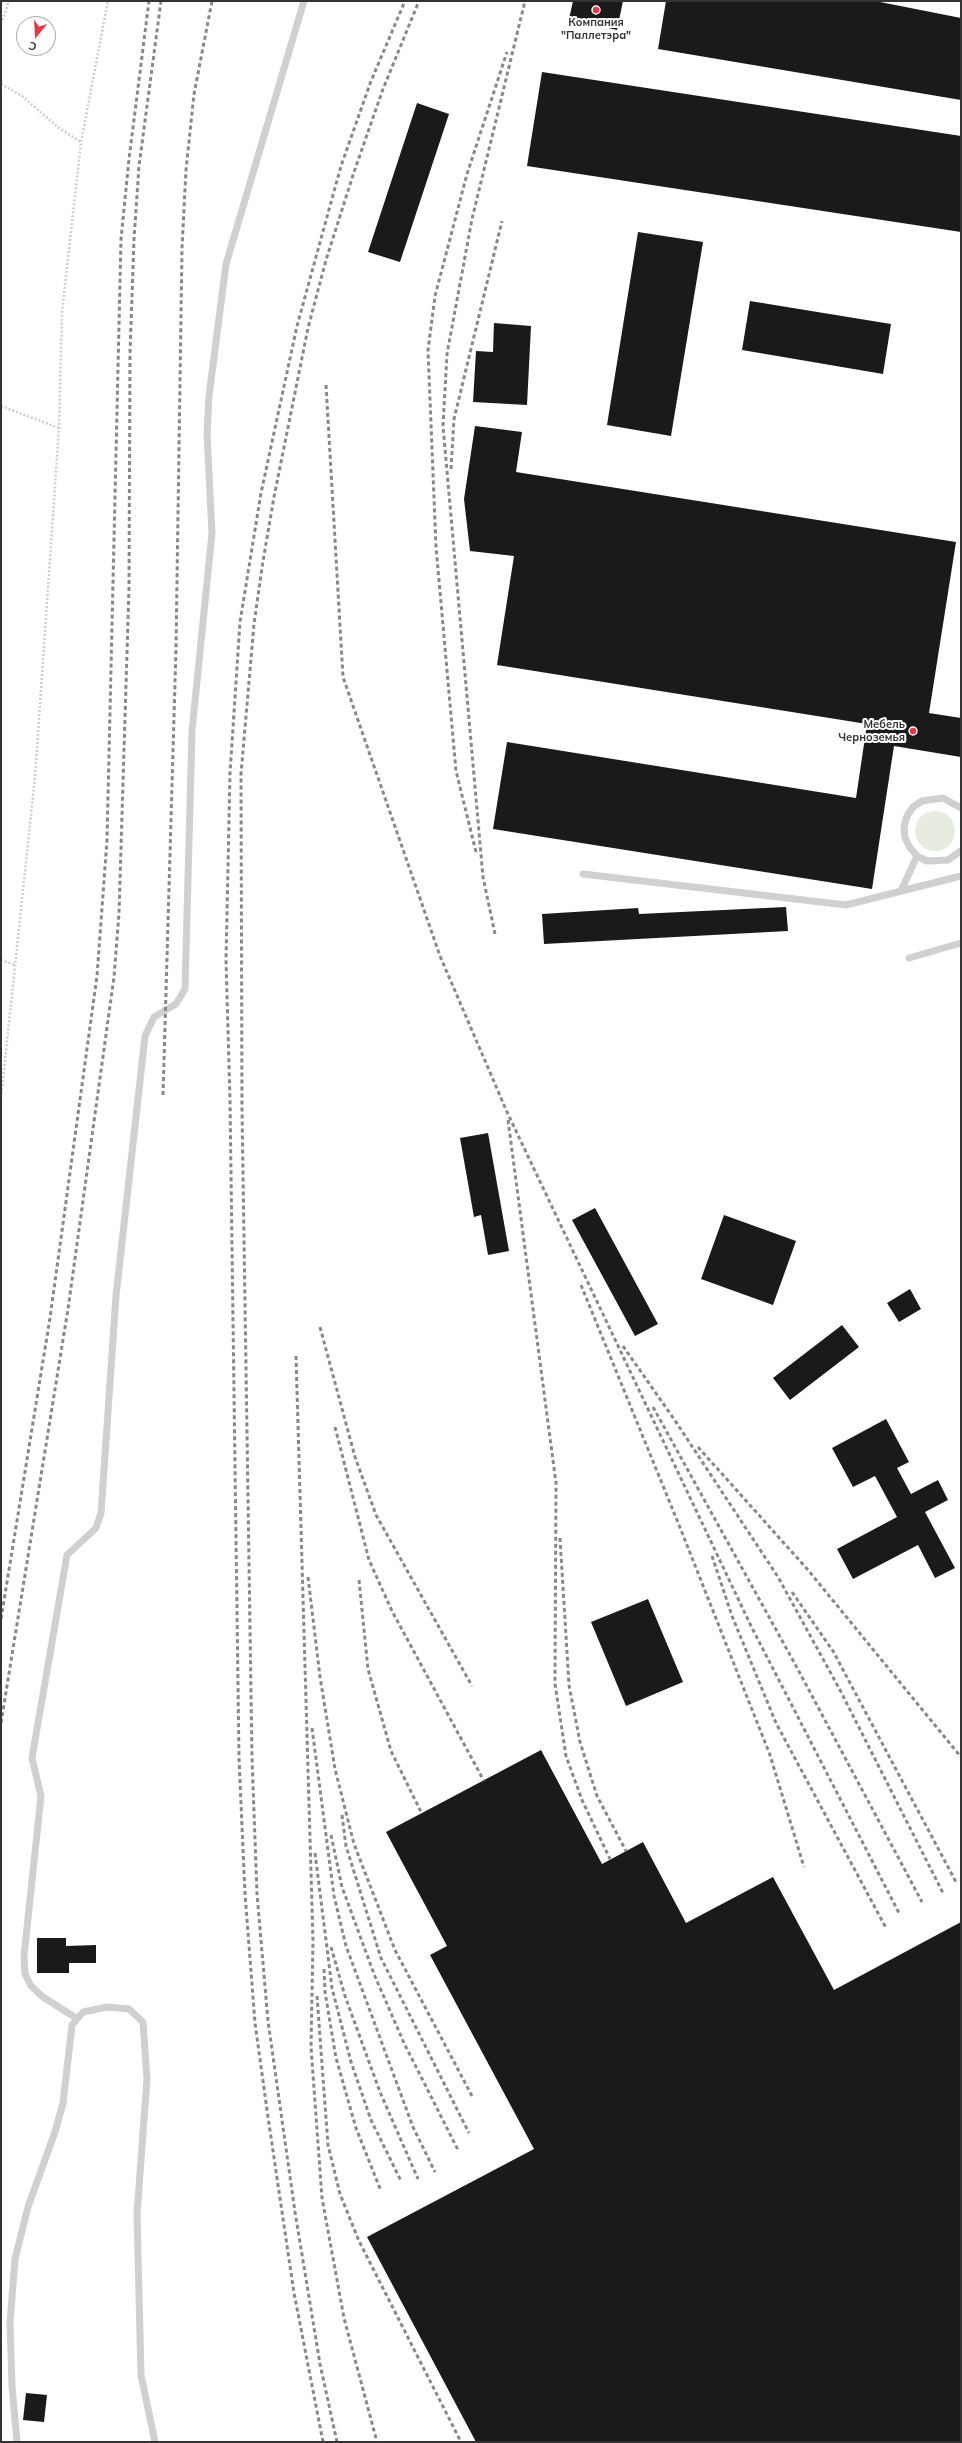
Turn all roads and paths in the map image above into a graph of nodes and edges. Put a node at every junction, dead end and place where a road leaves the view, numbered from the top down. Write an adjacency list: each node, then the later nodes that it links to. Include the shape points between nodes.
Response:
1 (9, 1): 4 (path)
2 (108, 1): 6 (path)
3 (304, 1): 20 (lane, via 226,264 209,396 207,434 212,533 192,731 184,990 176,1004 154,1017 145,1036 116,1296 101,1513 96,1528 67,1555 32,1758 41,1796 24,1956 25,1974 30,1986)
4 (1, 24)
5 (1, 84): 6 (path, via 22,96 59,128)
6 (81, 142): 8 (path, via 62,312)
7 (1, 406): 8 (path)
8 (59, 428): 18 (path, via 35,777)
9 (961, 808): 11 (lane, via 943,798 922,801 913,807 904,827 905,838)
10 (961, 851): 11 (lane, via 948,860 938,862 927,861)
11 (918, 856): 14 (lane)
12 (584, 874): 14 (lane, via 846,905)
13 (961, 876): 14 (lane)
14 (901, 891)
15 (961, 943): 16 (lane)
16 (909, 958)
17 (1, 960): 18 (path)
18 (15, 965): 19 (path)
19 (1, 1098)
20 (76, 2018): 21 (lane, via 70,2033 63,2103 28,2207 15,2259 10,2323); 22 (lane, via 83,2012 106,2007 129,2009 143,2022 147,2079 137,2214 141,2376)
21 (17, 2442)
22 (155, 2442)

